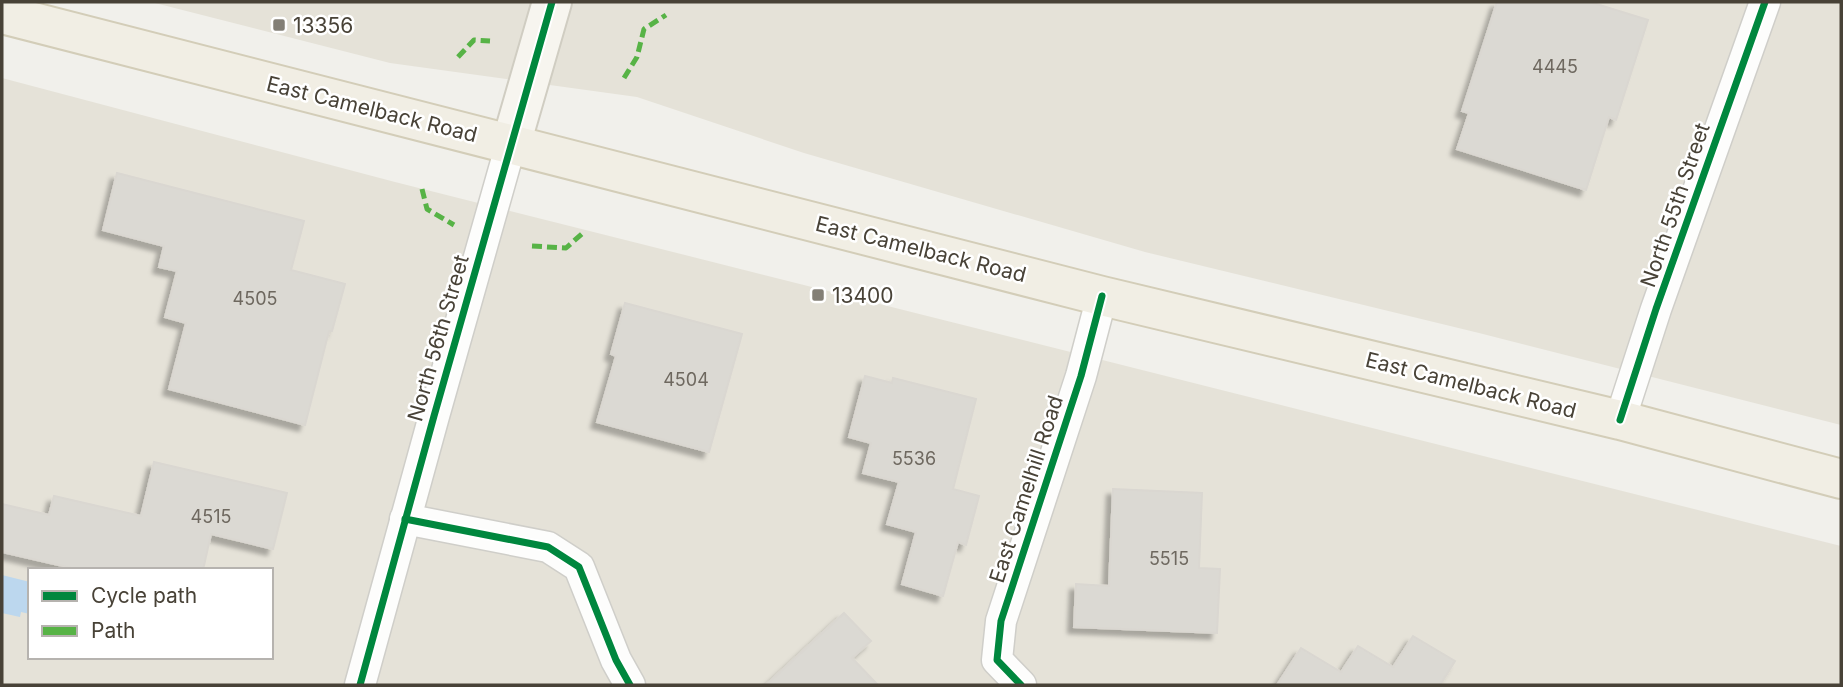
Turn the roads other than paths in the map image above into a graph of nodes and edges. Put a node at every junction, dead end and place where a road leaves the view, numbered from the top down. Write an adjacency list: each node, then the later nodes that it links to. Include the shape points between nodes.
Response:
1 (552, 2): 4 (main road, North 56th Street)
2 (1765, 2): 6 (street, North 55th Street)
3 (2, 15): 4 (main road, East Camelback Road)
4 (511, 145): 5 (main road, East Camelback Road); 8 (street, North 56th Street)
5 (1102, 296): 6 (main road, East Camelback Road); 11 (street, East Camelhill Road, via 1081,376 1000,621 997,660)
6 (1620, 421): 7 (main road, East Camelback Road)
7 (1841, 479)
8 (405, 519): 9 (street, North 56th Street); 10 (street, via 548,547 579,567)
9 (360, 685)
10 (630, 685)
11 (1021, 685)

